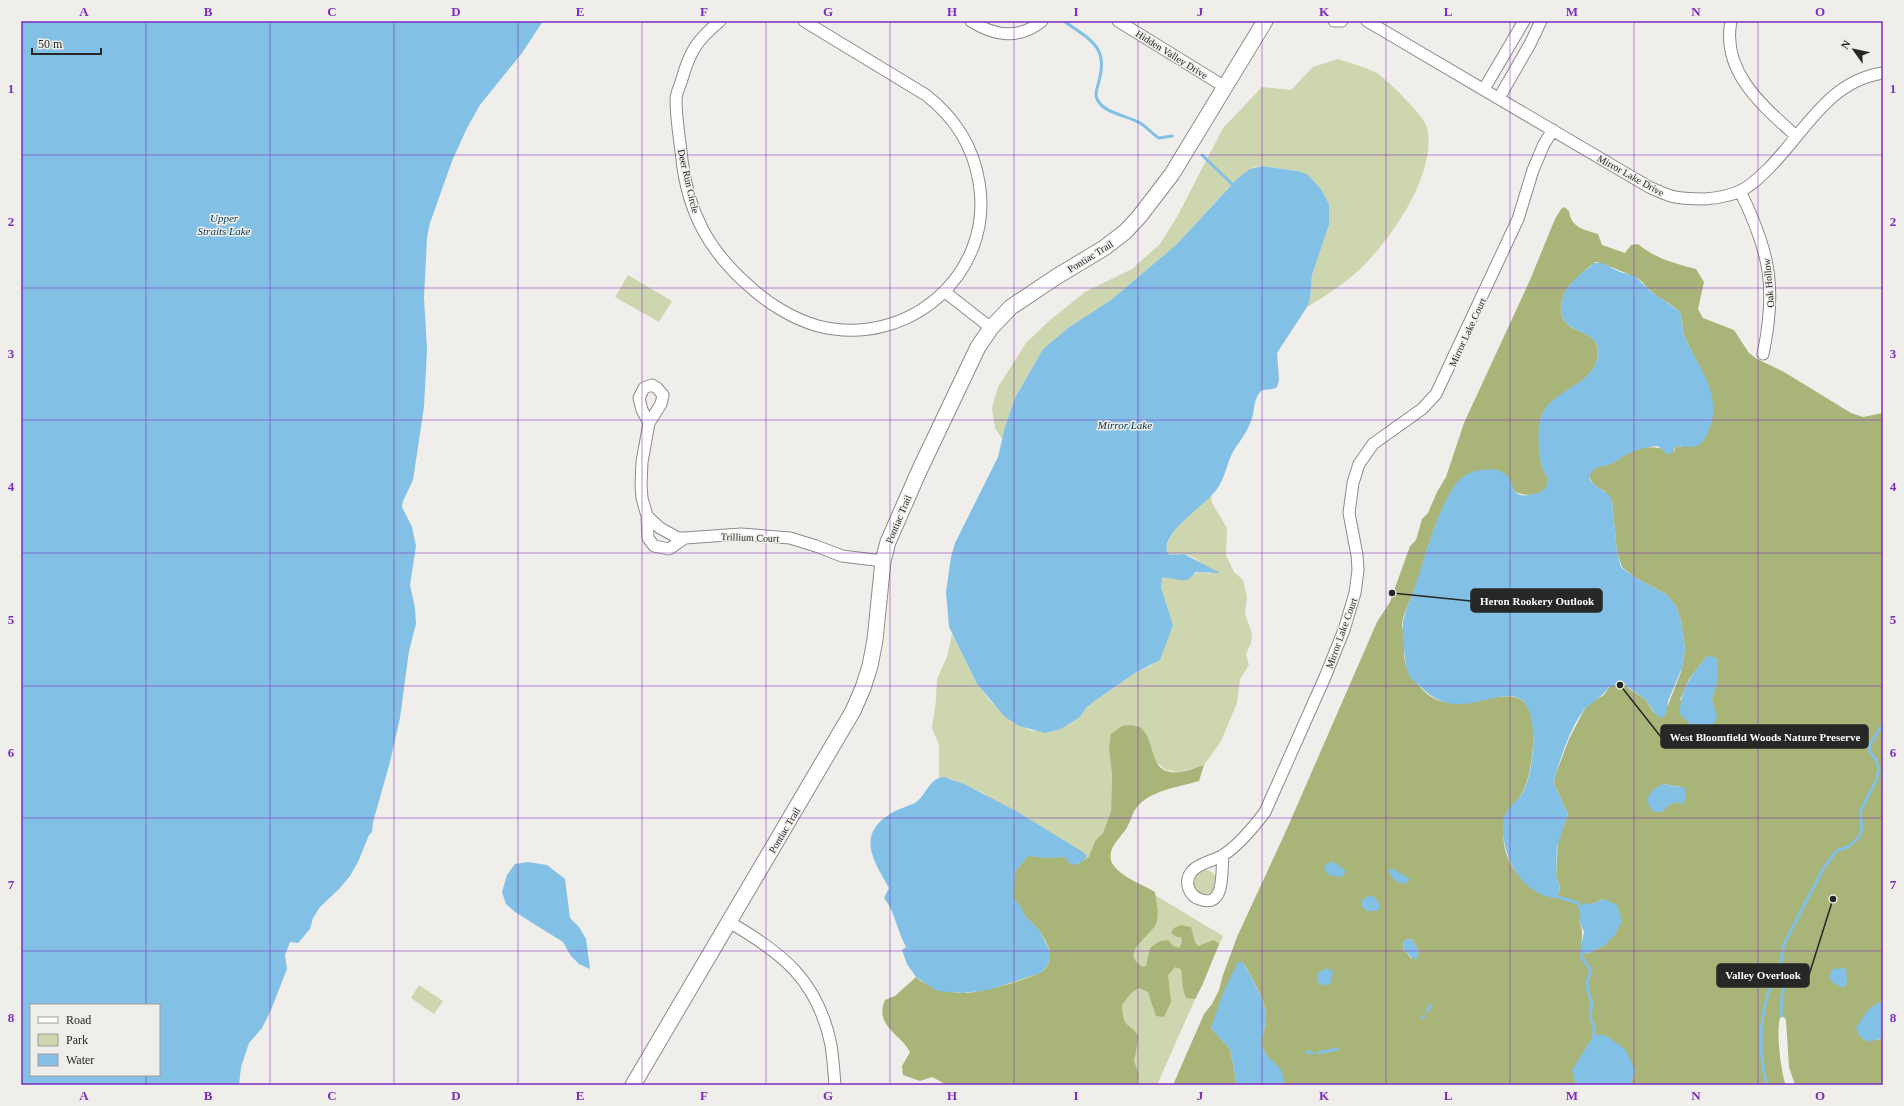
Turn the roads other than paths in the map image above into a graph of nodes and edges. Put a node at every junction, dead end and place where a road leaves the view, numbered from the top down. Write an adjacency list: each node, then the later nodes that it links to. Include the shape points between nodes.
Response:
1 (720, 21): 22 (street, Deer Run Circle, via 703,36 689,55 676,98 683,164 694,210 706,237 718,255 761,298 818,326 846,330 890,324 923,310)
2 (804, 21): 22 (street, Deer Run Circle, via 926,95 943,109 958,127 971,150 981,190 982,210 978,235 967,262)
3 (971, 21): 4 (street, via 986,31 1005,34 1023,32)
4 (1042, 21)
5 (1118, 21): 16 (street, Hidden Valley Drive)
6 (1265, 21): 16 (main road, Pontiac Trail)
7 (1334, 21): 8 (street)
8 (1342, 21)
9 (1367, 21): 17 (street, Mirror Lake Drive)
10 (1524, 21): 13 (street)
11 (1541, 21): 14 (street)
12 (1731, 21): 20 (street, via 1732,56 1740,76 1753,95)
13 (1515, 36): 14 (street); 17 (street)
14 (1530, 44): 18 (street)
15 (1883, 73): 20 (street, Mirror Lake Drive, via 1859,79 1842,88)
16 (1225, 87): 23 (main road, Pontiac Trail, via 1172,174 1139,218 1104,248 1011,307)
17 (1484, 89): 18 (street, Mirror Lake Drive)
18 (1499, 98): 19 (street, Mirror Lake Drive)
19 (1553, 130): 21 (street, Mirror Lake Drive, via 1649,187 1672,197 1712,198); 29 (street, Mirror Lake Court, via 1533,170 1518,220 1436,394 1422,409 1373,444 1359,464 1353,483 1349,513 1358,570 1355,593 1344,630 1265,812 1251,830)
20 (1796, 136): 21 (street, Mirror Lake Drive, via 1757,180)
21 (1740, 191): 24 (street, Oak Hollow, via 1762,240 1768,265 1771,313)
22 (945, 292): 23 (street)
23 (990, 328): 28 (main road, Pontiac Trail, via 978,347 920,469 895,524)
24 (1764, 354)
25 (649, 423): 26 (street, Trillium Court, via 641,485)
26 (647, 516): 27 (street, Trillium Court, via 652,523 666,532); 27 (street, Trillium Court, via 648,538 654,546 669,549)
27 (685, 538): 28 (street, Trillium Court, via 727,535 790,538 842,556)
28 (883, 560): 30 (main road, Pontiac Trail, via 875,640 861,694 837,742)
29 (1223, 856)
30 (729, 922): 31 (main road, Pontiac Trail); 32 (street, via 787,961 814,997 824,1019 831,1046)
31 (633, 1085)
32 (835, 1085)

